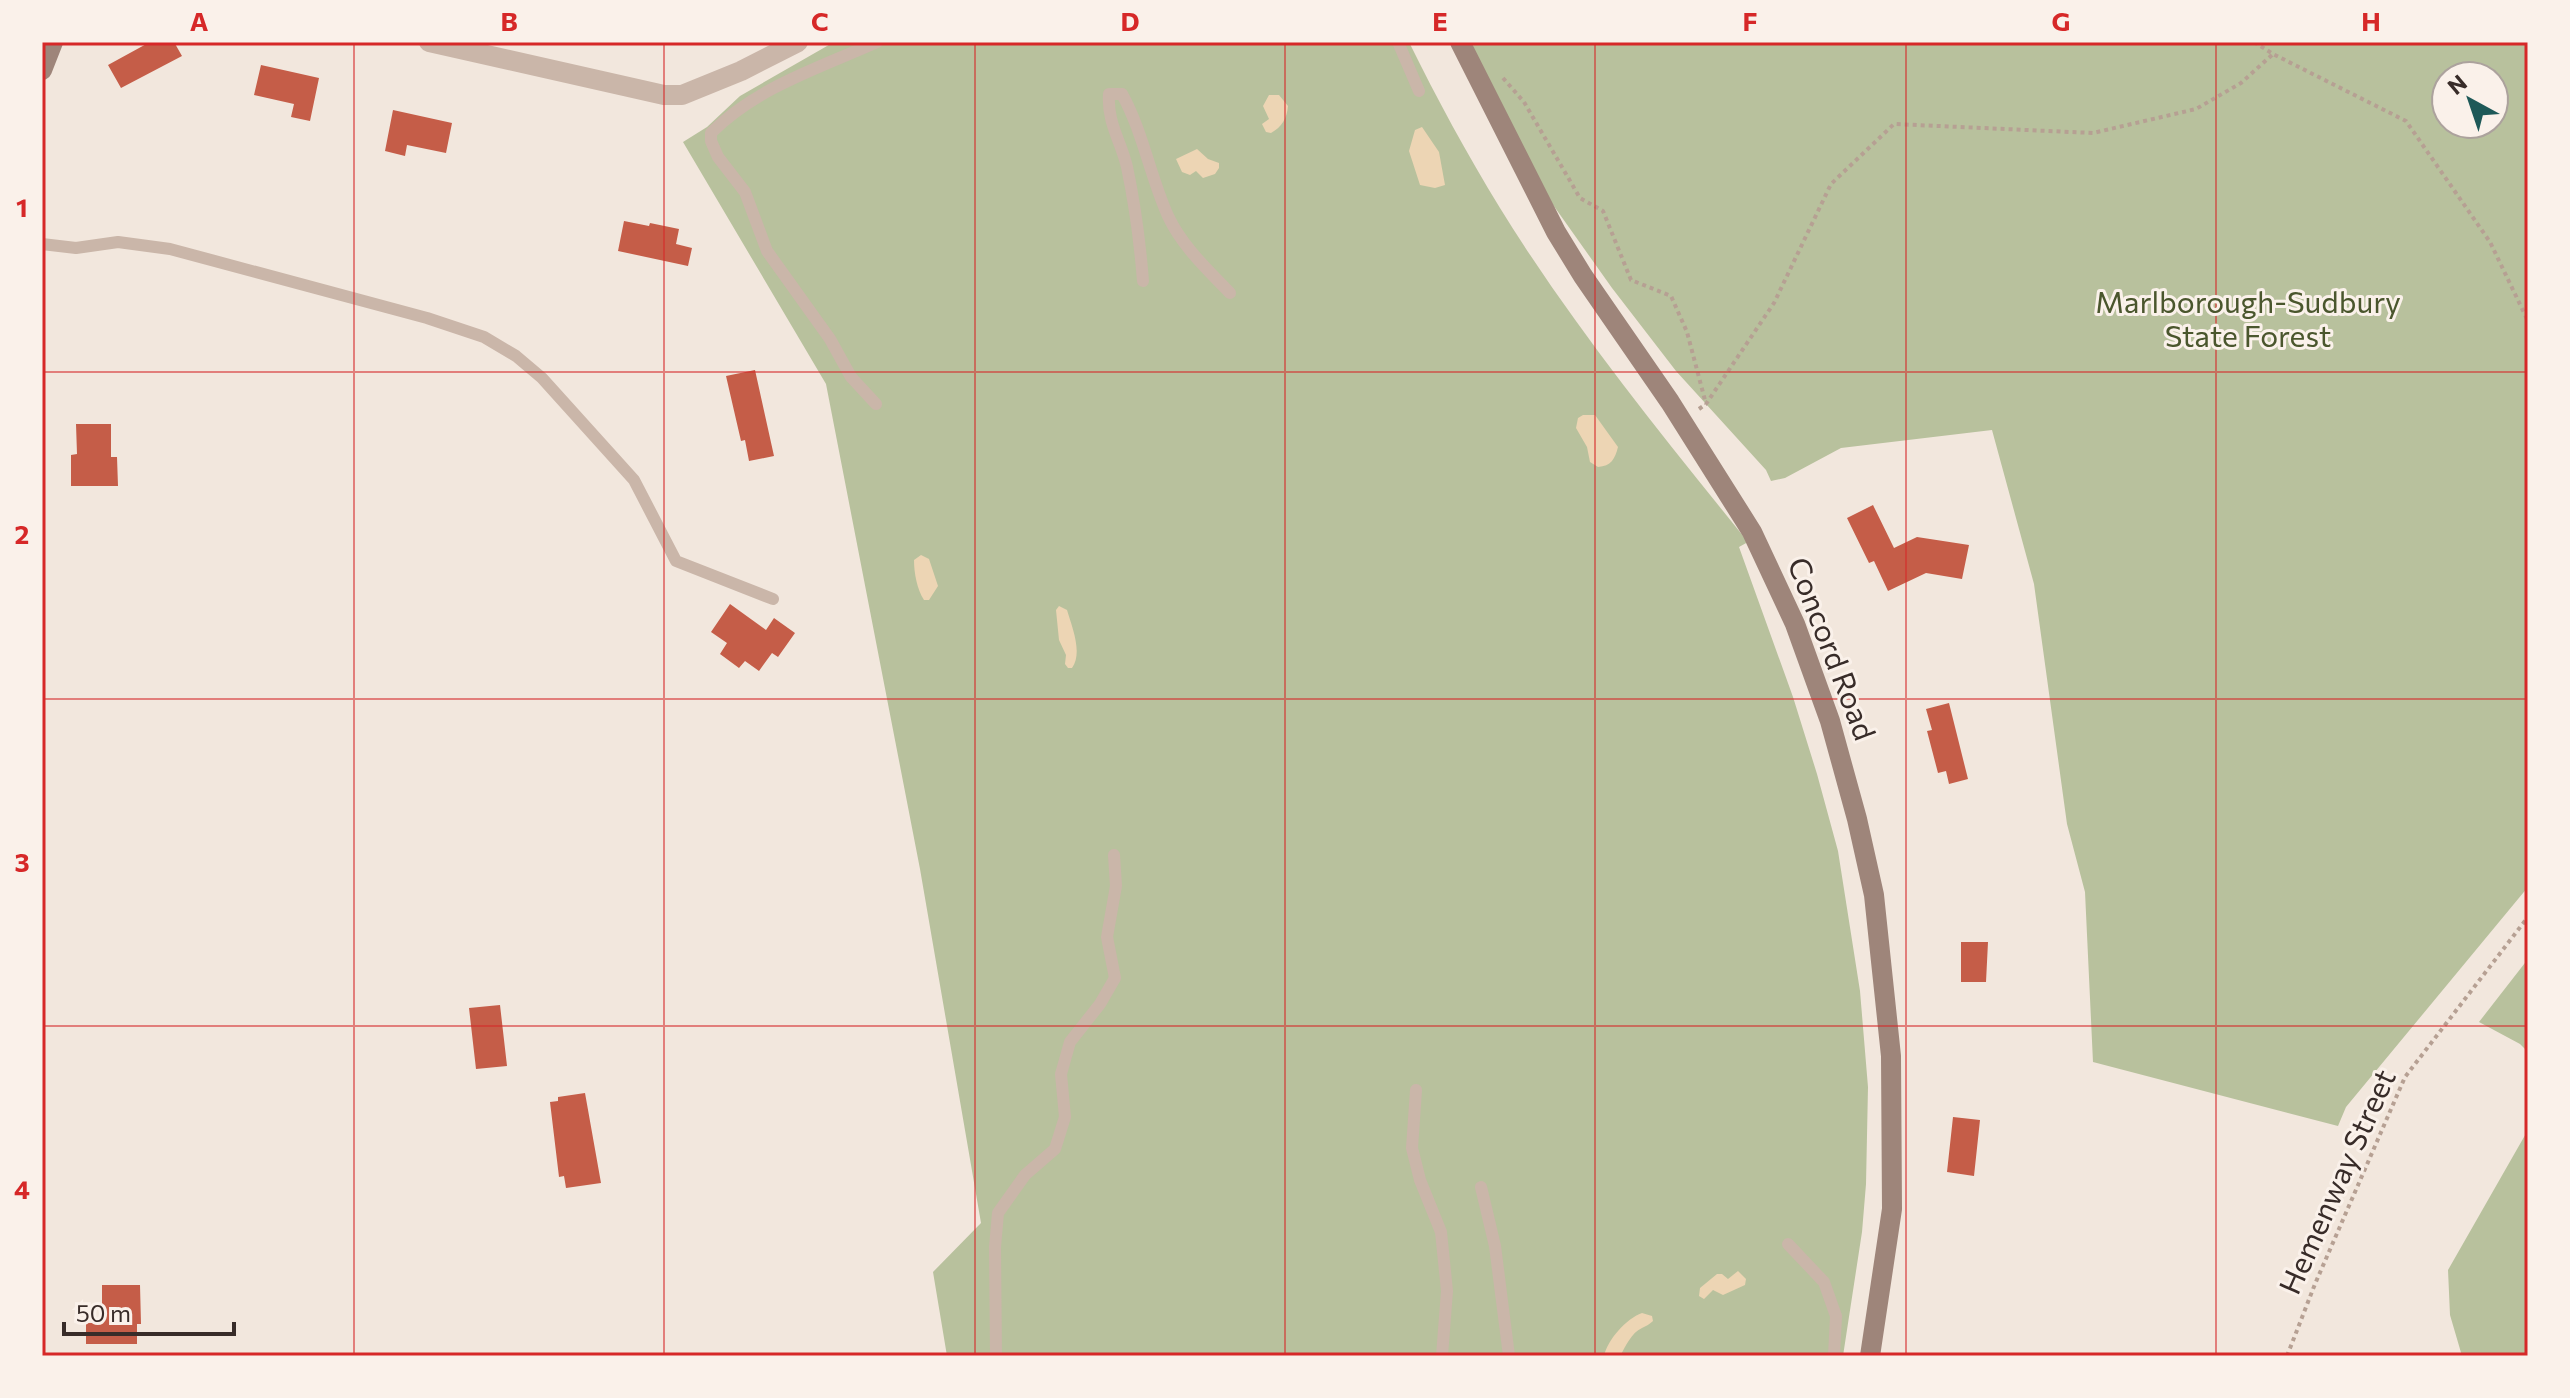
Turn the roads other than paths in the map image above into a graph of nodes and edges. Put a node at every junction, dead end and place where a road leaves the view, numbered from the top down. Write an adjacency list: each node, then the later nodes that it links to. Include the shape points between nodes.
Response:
1 (429, 42): 2 (street, via 664,95 682,95)
2 (798, 42)
3 (877, 42): 12 (lane, via 752,99 711,133 718,157 745,192 767,251 851,377)
4 (1398, 42): 8 (lane)
5 (1460, 42): 22 (street, Concord Road, via 1556,232 1752,532 1795,624 1845,770 1874,895 1891,1056 1892,1209)
6 (49, 44): 7 (street)
7 (42, 70)
8 (1419, 91)
9 (42, 244): 13 (lane, via 76,248 118,242 170,249 484,337 542,378 634,480 676,561)
10 (1143, 281): 11 (lane, via 1127,164 1107,112 1109,94 1122,94 1136,118 1169,217 1191,253)
11 (1230, 293)
12 (876, 404)
13 (773, 599)
14 (1114, 855): 18 (lane, via 1116,886 1107,937 1115,978 1070,1042 1061,1074 1065,1117 1055,1149 1025,1175 998,1213)
15 (1416, 1090): 19 (lane, via 1412,1148 1441,1232 1447,1291)
16 (1481, 1187): 20 (lane, via 1495,1246)
17 (1788, 1244): 21 (lane, via 1824,1282 1836,1316)
18 (996, 1356)
19 (1442, 1356)
20 (1509, 1356)
21 (1834, 1356)
22 (1870, 1356)

